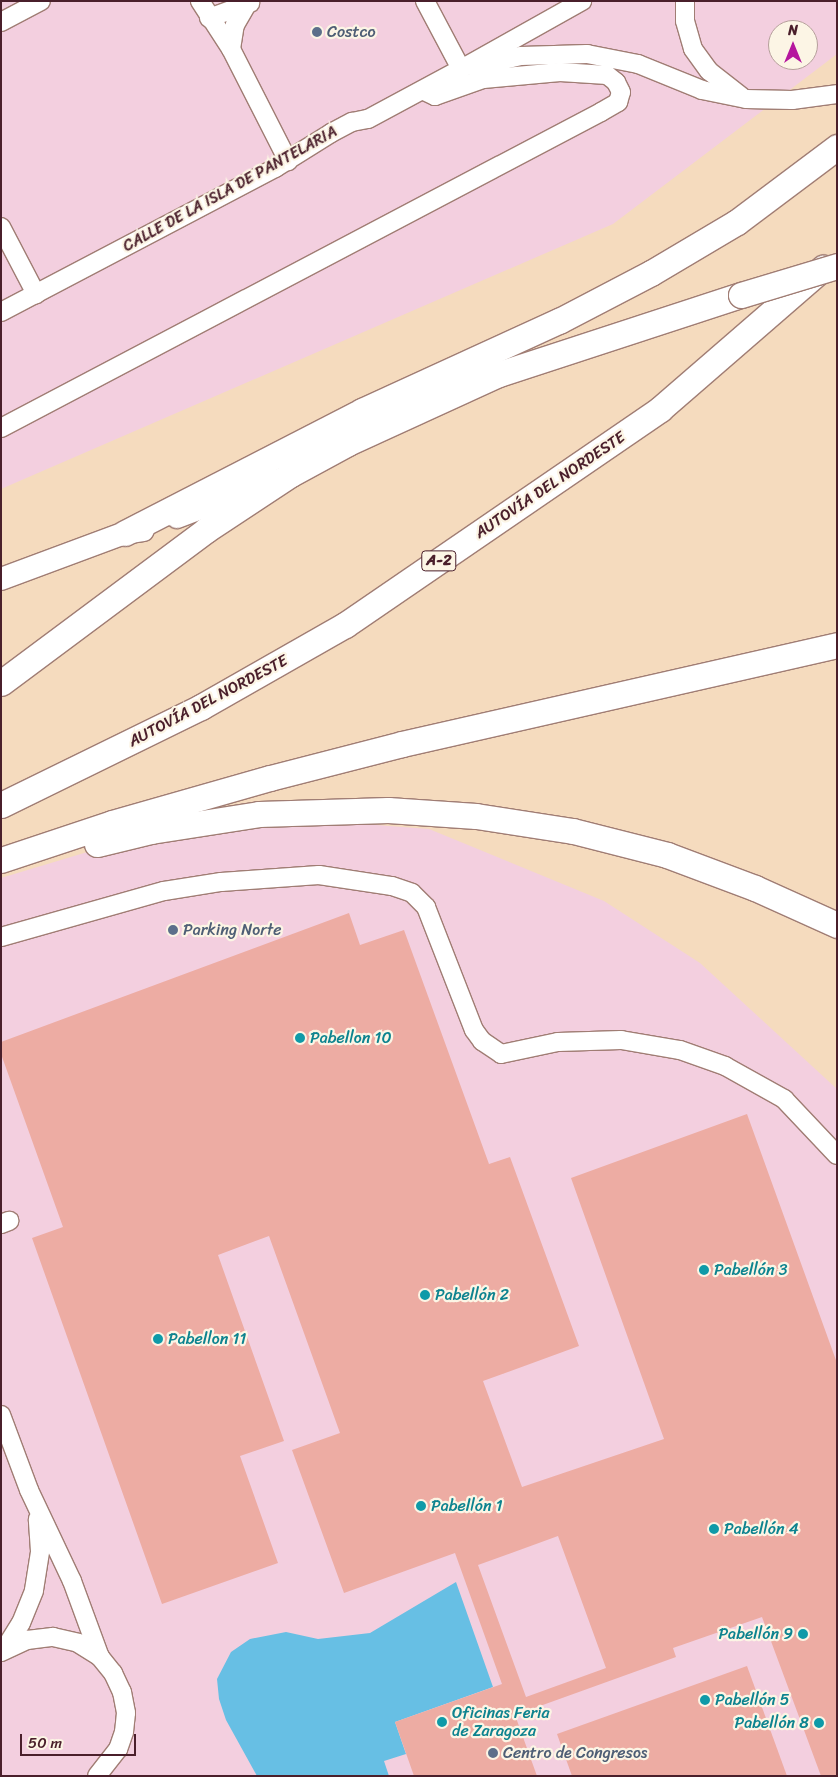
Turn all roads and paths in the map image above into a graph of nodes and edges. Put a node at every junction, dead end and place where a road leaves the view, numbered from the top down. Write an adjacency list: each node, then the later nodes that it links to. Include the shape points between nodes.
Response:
1 (40, 1): 8 (lane)
2 (200, 1): 7 (lane)
3 (425, 1): 10 (lane)
4 (582, 1): 10 (lane)
5 (685, 1): 13 (lane, via 687,35 700,60 727,87)
6 (250, 3): 7 (lane); 9 (lane, via 235,25)
7 (209, 18): 9 (lane)
8 (1, 22)
9 (231, 49): 15 (lane)
10 (461, 70): 11 (lane, CALLE DE LA ISLA DE PANTELARIA); 13 (lane, via 521,56 587,54 638,64 702,90)
11 (422, 90): 15 (lane, CALLE DE LA ISLA DE PANTELARIA, via 368,118 352,122); 21 (lane, via 435,96 483,79 560,72 607,76 616,82 621,92 618,102 601,112)
12 (837, 94): 13 (lane, via 792,100)
13 (746, 99)
14 (837, 147): 23 (highway, via 737,222 652,273 521,340 362,411)
15 (288, 160): 19 (lane, CALLE DE LA ISLA DE PANTELARIA)
16 (1, 227): 19 (lane)
17 (837, 257): 27 (highway, AUTOVÍA DEL NORDESTE / A-2, via 660,409 345,625 202,707)
18 (837, 266): 22 (highway, bridge, via 499,374 402,416)
19 (36, 294): 20 (lane, CALLE DE LA ISLA DE PANTELARIA)
20 (1, 312)
21 (1, 428)
22 (291, 474): 23 (main road, via 144,530); 26 (highway, via 206,530)
23 (125, 533): 24 (main road)
24 (1, 579)
25 (826, 648): 28 (highway, via 289,773 112,823)
26 (1, 683)
27 (1, 805)
28 (1, 860)
29 (1, 874): 30 (highway, via 103,842 200,822 259,814 388,810 476,816 573,831 667,855 755,888)
30 (837, 925)
31 (1, 937): 32 (lane, via 164,891 220,882 319,875 392,886 412,894 426,907 474,1030 482,1041 501,1054 558,1042 621,1040 680,1050 725,1066 784,1099)
32 (837, 1155)
33 (1, 1415): 34 (lane)
34 (29, 1490): 35 (lane, via 38,1520 40,1551 34,1590 21,1623); 36 (lane, via 72,1580)
35 (3, 1651): 36 (lane, via 27,1640 53,1637 78,1643)
36 (100, 1657): 37 (lane, via 116,1680 126,1713 118,1749)
37 (97, 1776)

